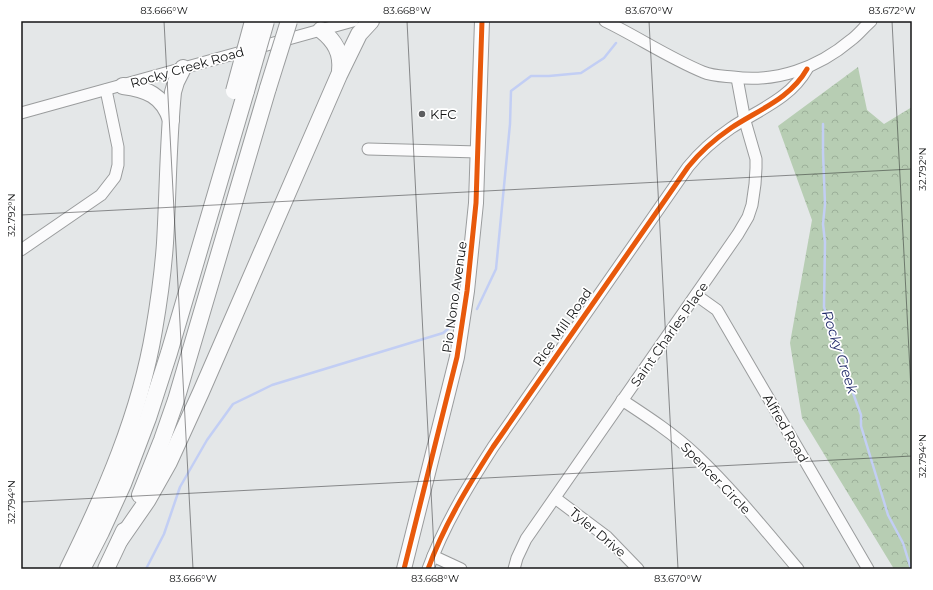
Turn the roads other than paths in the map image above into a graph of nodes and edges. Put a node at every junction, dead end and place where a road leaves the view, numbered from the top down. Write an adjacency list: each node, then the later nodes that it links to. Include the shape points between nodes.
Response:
1 (253, 21): 16 (highway, bridge)
2 (266, 21): 16 (highway, bridge)
3 (289, 21): 26 (highway, bridge, via 176,400 145,483)
4 (354, 21): 9 (street, Rocky Creek Road)
5 (371, 21): 12 (highway, via 359,34)
6 (482, 21): 21 (main road, Pio Nono Avenue)
7 (605, 21): 13 (street, via 702,72)
8 (871, 21): 11 (street, via 843,47)
9 (321, 30): 10 (street, Rocky Creek Road); 12 (highway, via 330,38 340,55)
10 (183, 68): 14 (street, Rocky Creek Road); 19 (highway, via 173,92)
11 (807, 69): 13 (street, via 768,78); 18 (street, Rice Mill Road, via 792,89)
12 (339, 75): 26 (highway, via 169,462 147,501)
13 (737, 78): 18 (street, Saint Charles Place)
14 (123, 86): 15 (street, Rocky Creek Road); 19 (highway, via 152,94 164,106)
15 (106, 90): 17 (street, Rocky Creek Road); 22 (street, via 118,147 115,177 101,195)
16 (240, 91): 29 (highway, via 224,167 148,418 116,498)
17 (21, 113)
18 (745, 120): 23 (street, Saint Charles Place, via 756,159 752,205 738,234); 27 (street, Rice Mill Road, via 701,152 688,167 497,442 449,520)
19 (171, 122): 28 (highway, via 165,245 148,360 118,457)
20 (368, 149): 21 (street)
21 (478, 152): 31 (main road, Pio Nono Avenue, via 472,252 457,357)
22 (21, 250)
23 (696, 295): 24 (street, Saint Charles Place); 37 (street, Alfred Road, via 717,310)
24 (622, 400): 25 (street, Saint Charles Place); 36 (street, Spencer Circle, via 695,454 731,490)
25 (555, 498): 34 (street, Saint Charles Place, via 526,538); 35 (street, Tyler Drive, via 607,537)
26 (120, 540): 30 (highway)
27 (433, 556): 32 (street, Rice Mill Road); 33 (street)
28 (68, 569)
29 (82, 569)
30 (106, 569)
31 (404, 569)
32 (428, 569)
33 (461, 569)
34 (514, 569)
35 (638, 569)
36 (798, 569)
37 (868, 569)

